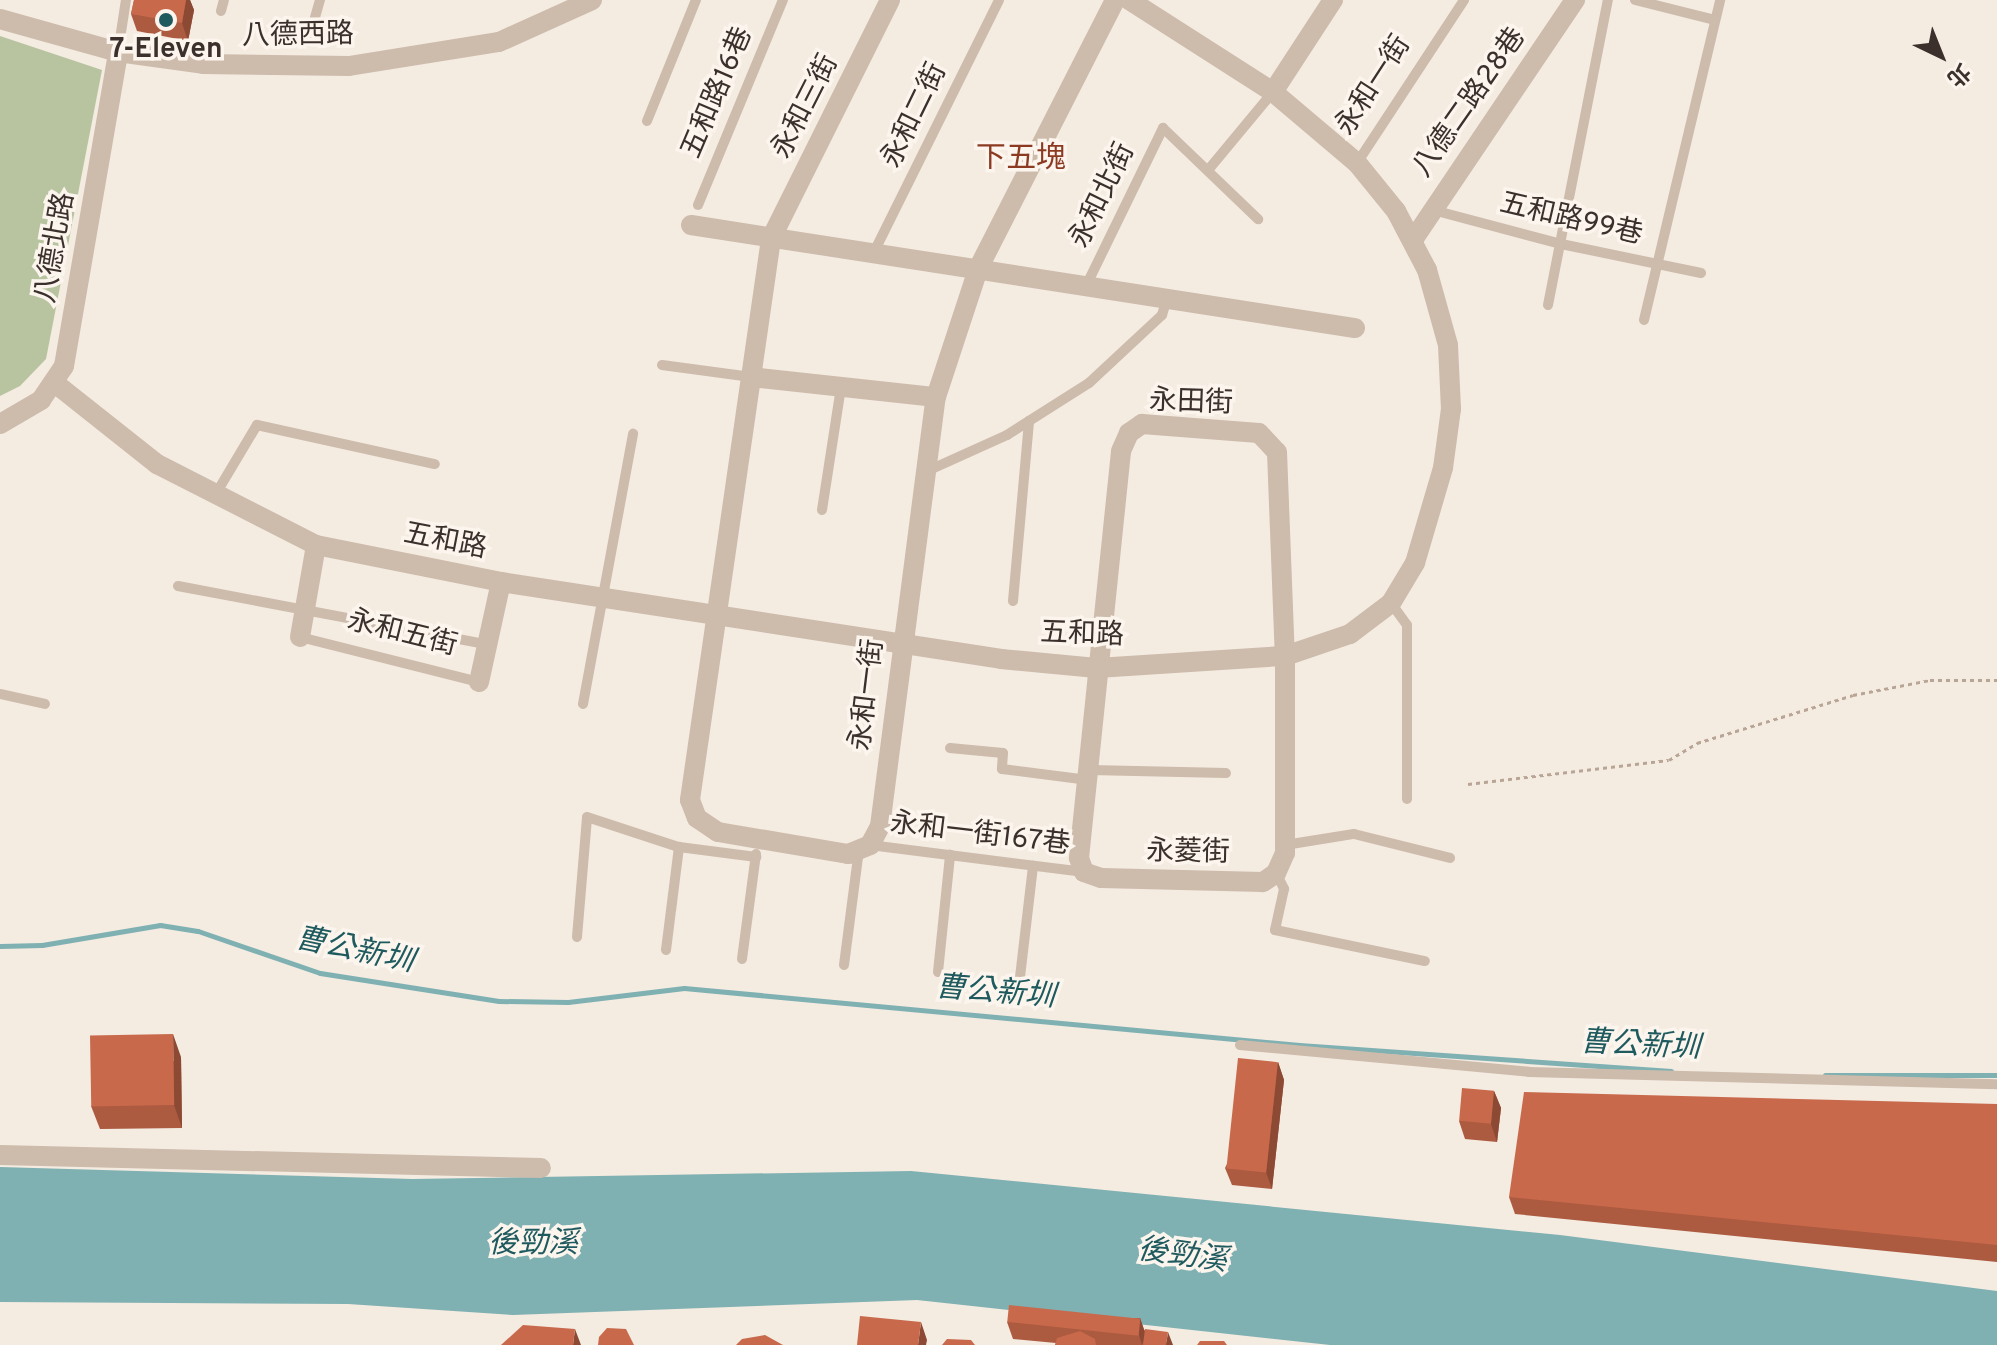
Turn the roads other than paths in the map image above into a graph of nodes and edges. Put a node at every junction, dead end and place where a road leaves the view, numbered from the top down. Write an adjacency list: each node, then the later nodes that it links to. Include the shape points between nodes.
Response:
1 (126, 0): 20 (lane)
2 (320, 0): 19 (lane)
3 (592, 0): 16 (street, 八德西路)
4 (696, 0): 22 (lane)
5 (783, 0): 25 (lane, 五和路16巷)
6 (890, 0): 29 (street, 永和三街)
7 (999, 0): 32 (lane, 永和二街)
8 (1115, 0): 34 (street, 永和一街)
9 (1129, 0): 21 (street, 五和路)
10 (1464, 0): 23 (lane, 永和一街)
11 (1575, 0): 26 (street, 八德二路28巷)
12 (1608, 0): 31 (lane)
13 (1635, 0): 18 (lane)
14 (1720, 0): 18 (lane)
15 (1330, 1): 21 (street)
16 (564, 5): 20 (street, 八德西路, via 499,42 349,66 223,65)
17 (0, 19): 20 (street, 八德西路)
18 (1715, 20): 33 (lane)
19 (308, 42)
20 (118, 52): 43 (street, 八德北路, via 64,366)
21 (1273, 92): 23 (street, 五和路); 24 (lane)
22 (647, 121)
23 (1357, 163): 30 (street, 五和路)
24 (1209, 169): 27 (lane); 36 (lane, 永和北街, via 1163,128)
25 (698, 205)
26 (1431, 209): 30 (street, 八德二路28巷); 31 (lane, 五和路99巷)
27 (1258, 219)
28 (691, 225): 29 (street)
29 (771, 239): 32 (street); 42 (street, 永和三街)
30 (1413, 240): 58 (street, 五和路, via 1448,345 1451,409 1431,523)
31 (1561, 244): 33 (lane, 五和路99巷); 38 (lane)
32 (874, 252): 34 (street)
33 (1655, 264): 35 (lane, 五和路99巷); 39 (lane)
34 (978, 269): 36 (street); 45 (street, 永和一街)
35 (1701, 273)
36 (1086, 286): 37 (street)
37 (1167, 299): 40 (street); 46 (lane, via 1162,315 1089,383)
38 (1548, 305)
39 (1644, 320)
40 (1355, 328)
41 (662, 365): 42 (lane)
42 (751, 377): 44 (street); 60 (street, 永和三街)
43 (56, 384): 47 (street, via 41,400); 51 (street, 五和路, via 157,464)
44 (841, 387): 45 (street); 52 (lane)
45 (936, 397): 50 (street, 永和一街)
46 (1029, 421): 50 (lane); 57 (lane)
47 (0, 424)
48 (633, 434): 56 (lane)
49 (435, 464): 51 (lane, via 257,425)
50 (923, 473): 63 (street, 永和一街)
51 (214, 497): 53 (street, 五和路)
52 (822, 510)
53 (316, 545): 54 (street, 五和路); 59 (street, 永和五街)
54 (501, 582): 56 (street, 五和路); 62 (street, 永和五街)
55 (178, 586): 59 (lane, 永和五街)
56 (600, 597): 60 (street, 五和路); 69 (lane)
57 (1013, 601)
58 (1391, 603): 64 (street, 五和路, via 1350,634); 73 (lane, via 1407,625)
59 (304, 610): 61 (street, 永和五街); 62 (lane, 永和五街)
60 (713, 613): 63 (street, 五和路); 77 (street, via 690,800 697,818)
61 (300, 637): 66 (lane, 永和五街)
62 (486, 644): 66 (street, 永和五街)
63 (902, 644): 65 (street, 五和路); 76 (street, 永和一街, via 880,826)
64 (1285, 656): 65 (street, 五和路); 65 (street, 永田街, via 1277,452 1259,433 1142,424 1129,433 1121,451); 74 (street)
65 (1097, 668): 72 (street)
66 (479, 682)
67 (0, 694): 68 (lane)
68 (45, 704)
69 (583, 704)
70 (950, 748): 72 (lane, via 1003,753 1002,769)
71 (1226, 773): 72 (lane)
72 (1089, 775): 81 (street, via 1079,858)
73 (1407, 799)
74 (1285, 845): 79 (lane, via 1354,834); 82 (street)
75 (679, 847): 77 (lane); 83 (lane, via 587,817); 84 (lane)
76 (864, 847): 77 (street, via 848,854); 78 (lane, 永和一街167巷); 87 (lane)
77 (757, 848): 85 (lane)
78 (950, 855): 80 (lane, 永和一街167巷); 88 (lane)
79 (1450, 858)
80 (1033, 866): 81 (lane, 永和一街167巷); 89 (lane)
81 (1084, 872): 82 (street, 永菱街, via 1101,878 1263,882)
82 (1276, 873): 86 (lane, via 1284,889 1275,930)
83 (577, 937)
84 (666, 950)
85 (742, 959)
86 (1425, 961)
87 (844, 965)
88 (938, 972)
89 (1020, 977)
90 (1240, 1045): 91 (lane, via 1529,1072)
91 (1997, 1084)
92 (0, 1155): 93 (street)
93 (541, 1168)

